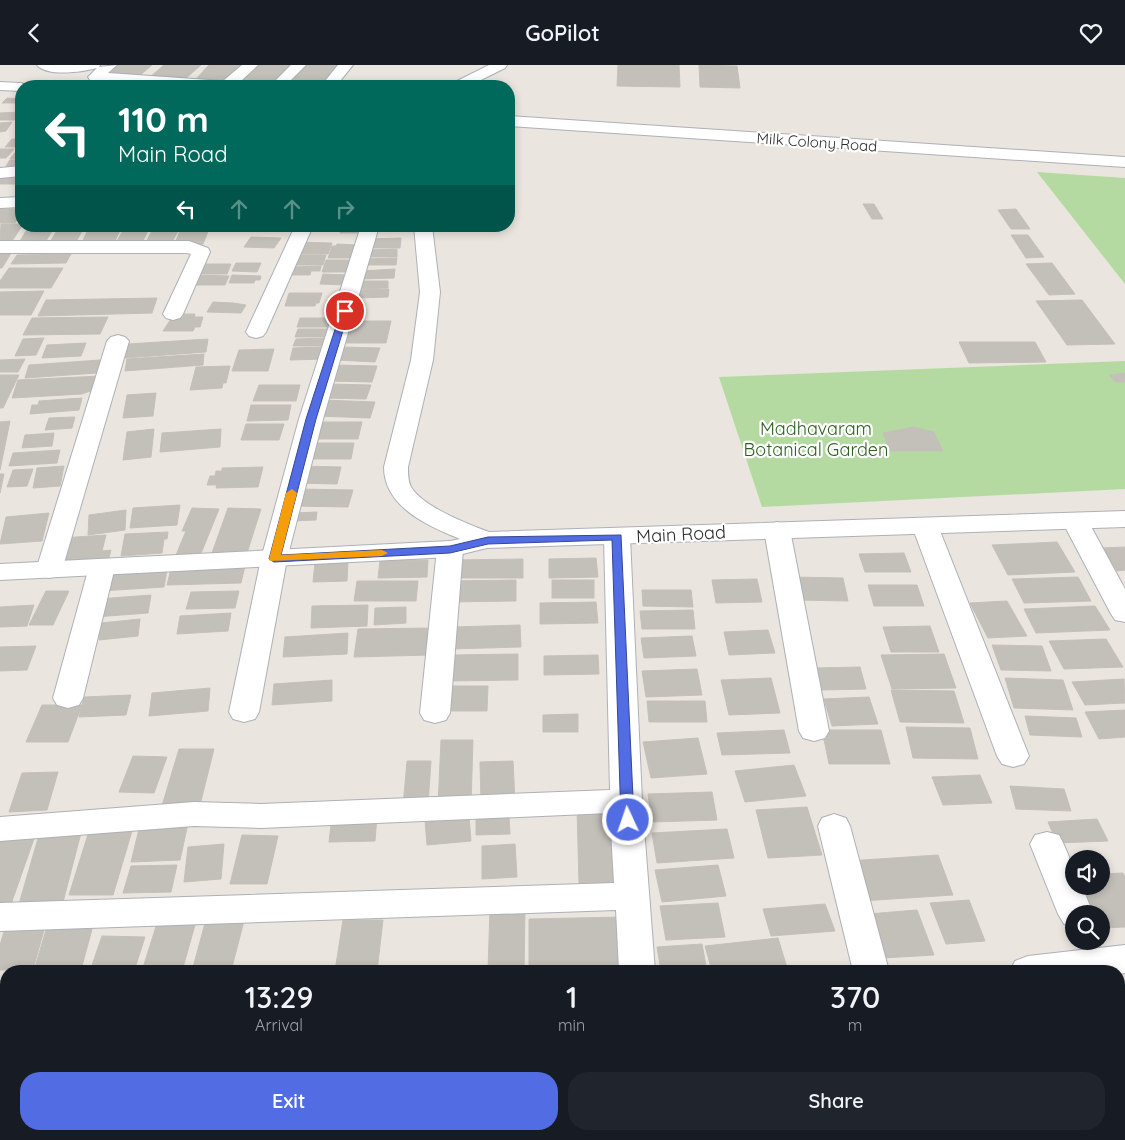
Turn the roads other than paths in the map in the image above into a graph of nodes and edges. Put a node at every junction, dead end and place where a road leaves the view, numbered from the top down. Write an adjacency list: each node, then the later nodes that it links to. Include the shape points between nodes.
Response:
1 (44, 65): 2 (street)
2 (93, 65)
3 (110, 65): 10 (street, via 95,77)
4 (157, 65): 10 (street)
5 (251, 65): 12 (street)
6 (299, 65): 13 (street)
7 (346, 65): 14 (street)
8 (500, 65): 15 (street)
9 (198, 71): 11 (street)
10 (138, 80)
11 (188, 80)
12 (237, 80)
13 (284, 80)
14 (333, 80)
15 (470, 80)
16 (0, 86): 17 (street)
17 (15, 87)
18 (515, 121): 19 (street, Milk Colony Road, via 1103,163)
19 (1125, 161)
20 (15, 172): 21 (street)
21 (0, 173)
22 (15, 202): 23 (street)
23 (0, 203)
24 (301, 232): 29 (street)
25 (368, 232): 38 (street, via 311,419)
26 (424, 232): 36 (street, Main Road, via 430,292 422,360 396,467 396,480 403,493 424,510 456,529)
27 (0, 247): 28 (street, via 198,249 200,255)
28 (173, 314)
29 (256, 332)
30 (118, 341): 40 (street)
31 (1125, 519): 32 (street, Main Road)
32 (1075, 521): 33 (street, Main Road); 42 (street)
33 (925, 526): 34 (street, Main Road); 47 (street)
34 (777, 530): 35 (street, Main Road); 46 (street)
35 (617, 537): 36 (street, Main Road); 48 (street)
36 (488, 540): 37 (street)
37 (450, 549): 38 (street); 45 (street)
38 (274, 559): 39 (street); 44 (street)
39 (102, 567): 40 (street); 43 (street)
40 (49, 570): 41 (street)
41 (0, 572)
42 (1125, 614)
43 (68, 698)
44 (244, 712)
45 (435, 713)
46 (814, 731)
47 (1013, 756)
48 (626, 801): 50 (street, via 261,816 194,814); 52 (street)
49 (834, 826): 57 (street)
50 (0, 829)
51 (1047, 844): 53 (street)
52 (633, 896): 54 (street); 56 (street)
53 (1072, 905)
54 (0, 917)
55 (1102, 959): 58 (street)
56 (638, 965)
57 (869, 965)
58 (1065, 965)

